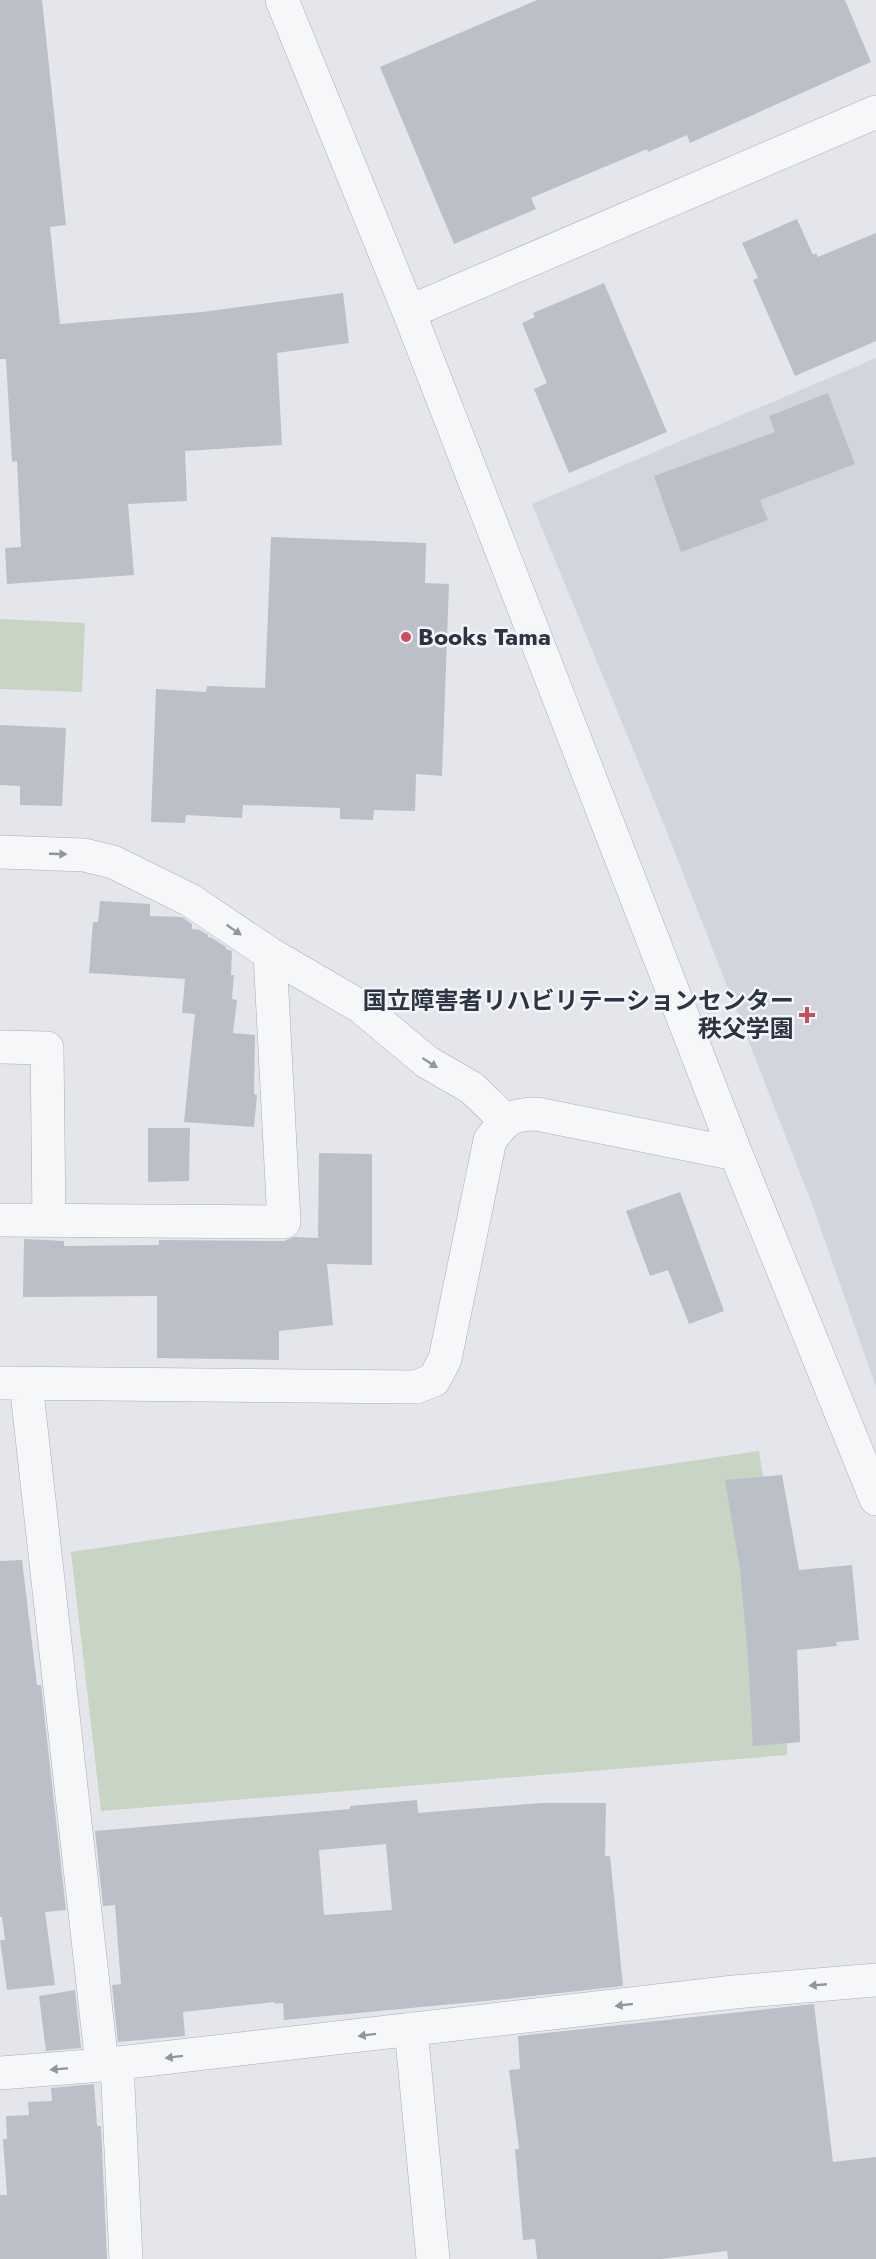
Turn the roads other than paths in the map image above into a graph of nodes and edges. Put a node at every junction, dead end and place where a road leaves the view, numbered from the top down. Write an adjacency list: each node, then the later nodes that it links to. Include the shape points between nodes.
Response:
1 (282, 0): 3 (street)
2 (876, 112): 3 (street)
3 (409, 312): 8 (street)
4 (0, 852): 5 (street, one-way to 5, via 84,855 113,862 190,900)
5 (270, 954): 7 (street, one-way to 7, via 361,1006 427,1062 472,1088); 10 (street, via 284,1222)
6 (0, 1047): 10 (street, via 47,1048)
7 (505, 1120): 8 (street, via 519,1114 537,1114); 11 (street, via 490,1140 445,1359 434,1380 416,1387)
8 (736, 1154): 12 (street)
9 (0, 1220): 10 (street)
10 (49, 1221)
11 (13, 1383): 15 (street)
12 (876, 1499)
13 (876, 1980): 14 (street, one-way to 14)
14 (411, 2029): 15 (street, one-way to 15); 18 (street)
15 (109, 2065): 16 (street, one-way to 16); 17 (street)
16 (0, 2073)
17 (126, 2259)
18 (433, 2259)

